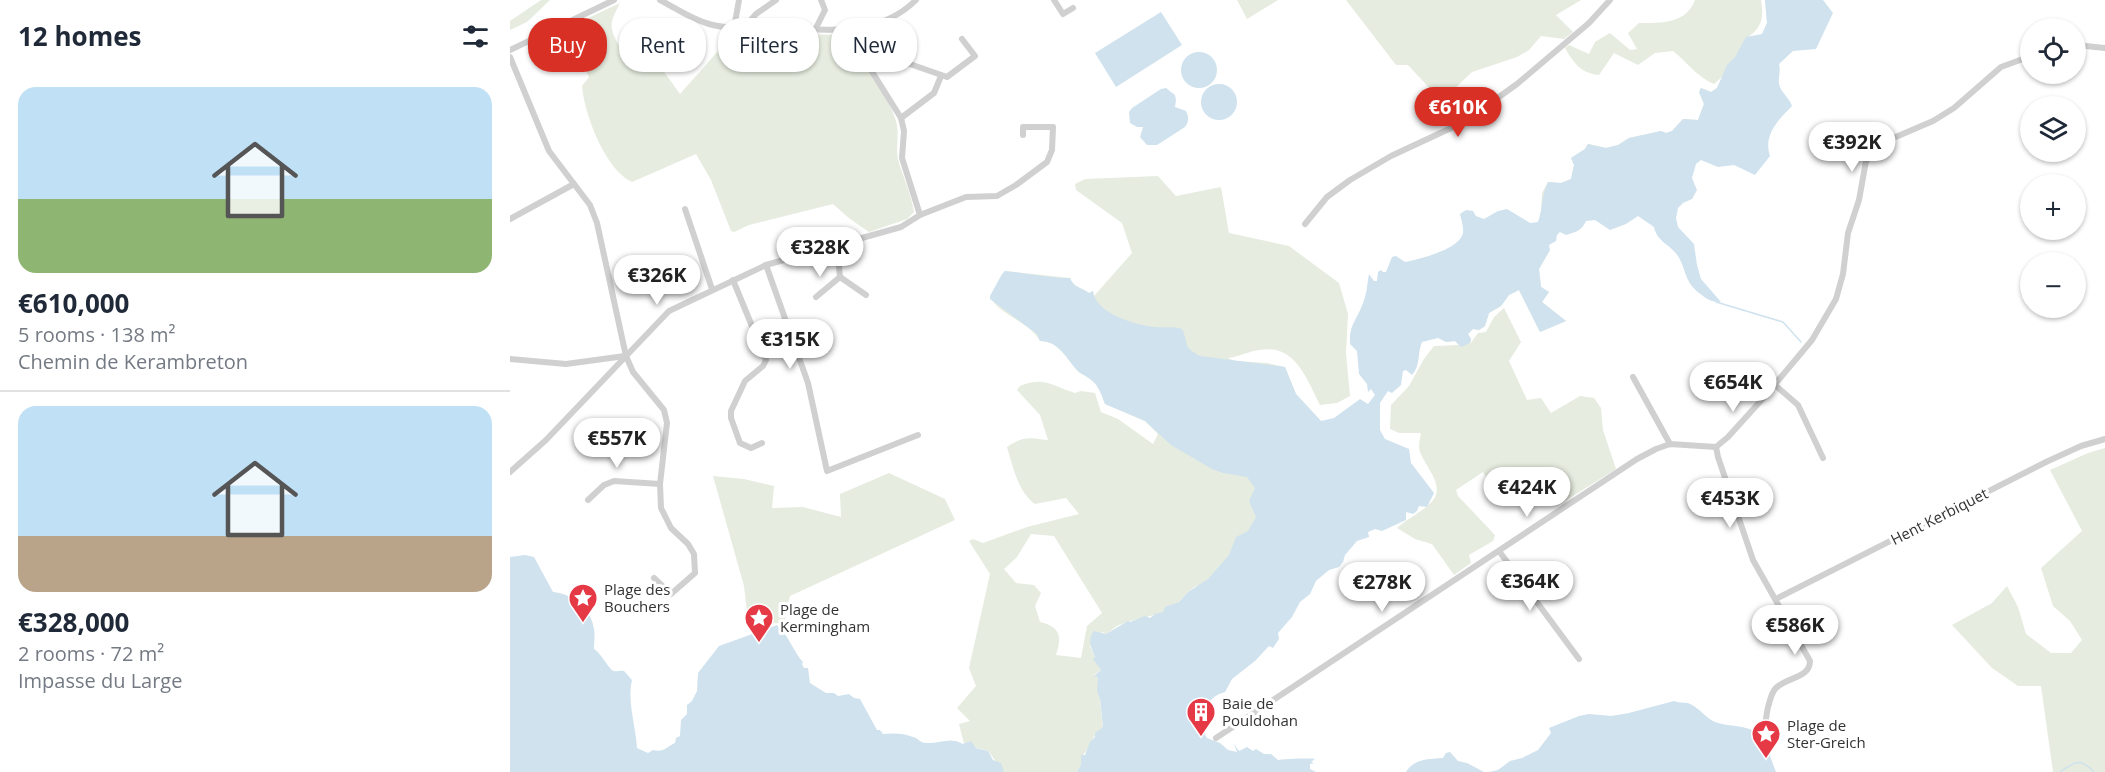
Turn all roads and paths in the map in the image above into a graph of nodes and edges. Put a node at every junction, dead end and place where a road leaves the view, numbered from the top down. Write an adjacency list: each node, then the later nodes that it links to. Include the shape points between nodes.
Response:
1 (614, 0): 18 (street)
2 (739, 0): 10 (street)
3 (776, 0): 11 (street)
4 (821, 0): 13 (street, via 825,9)
5 (916, 0): 12 (street)
6 (1054, 0): 9 (street, via 1063,14)
7 (1610, 0): 30 (street, via 1517,84 1464,122 1350,180 1327,197)
8 (664, 1): 14 (street, via 690,18)
9 (1072, 8)
10 (736, 18)
11 (753, 18)
12 (893, 18)
13 (819, 22)
14 (718, 25)
15 (962, 39): 23 (street, via 975,56 947,77)
16 (2086, 46): 17 (street)
17 (2105, 48)
18 (510, 50)
19 (510, 57): 26 (street, via 549,151)
20 (2020, 60): 41 (street, via 2001,66 1954,108 1891,139 1866,161 1836,299 1812,340)
21 (917, 67): 23 (street)
22 (872, 72): 24 (street)
23 (941, 76): 24 (street, via 934,93)
24 (901, 118): 28 (street, via 902,158)
25 (1023, 135): 28 (street, via 1023,127 1053,127 1047,162 997,196 966,197)
26 (574, 184): 29 (street); 38 (street, via 590,205 597,223)
27 (685, 209): 35 (street)
28 (920, 215): 31 (street, via 901,227)
29 (510, 219)
30 (1305, 224)
31 (837, 245): 32 (street); 33 (street)
32 (766, 265): 34 (street); 42 (street, via 808,383 827,471)
33 (840, 278): 36 (street); 37 (street)
34 (733, 280): 35 (street); 44 (street, via 766,360 744,381 731,418 740,443 751,448)
35 (712, 289): 38 (street, via 669,311)
36 (866, 295)
37 (816, 297)
38 (626, 356): 39 (street, via 566,364); 48 (street); 49 (street, via 633,372 657,400 667,423)
39 (510, 359)
40 (1633, 377): 45 (street)
41 (1775, 385): 46 (street); 47 (street, via 1797,405)
42 (918, 435)
43 (2105, 439): 53 (street, Hent Kerbiquet, via 2046,462)
44 (762, 443)
45 (1670, 444): 46 (street); 51 (street, via 1637,459)
46 (1716, 447): 53 (street, via 1753,560)
47 (1823, 458)
48 (510, 472)
49 (660, 484): 50 (street, via 614,481); 52 (street, via 661,508 671,528 694,554 695,573 671,594)
50 (588, 500)
51 (1499, 551): 54 (street); 56 (street)
52 (654, 578)
53 (1776, 599): 55 (street, via 1810,664 1807,671 1774,690)
54 (1580, 659)
55 (1766, 726)
56 (1216, 738)

